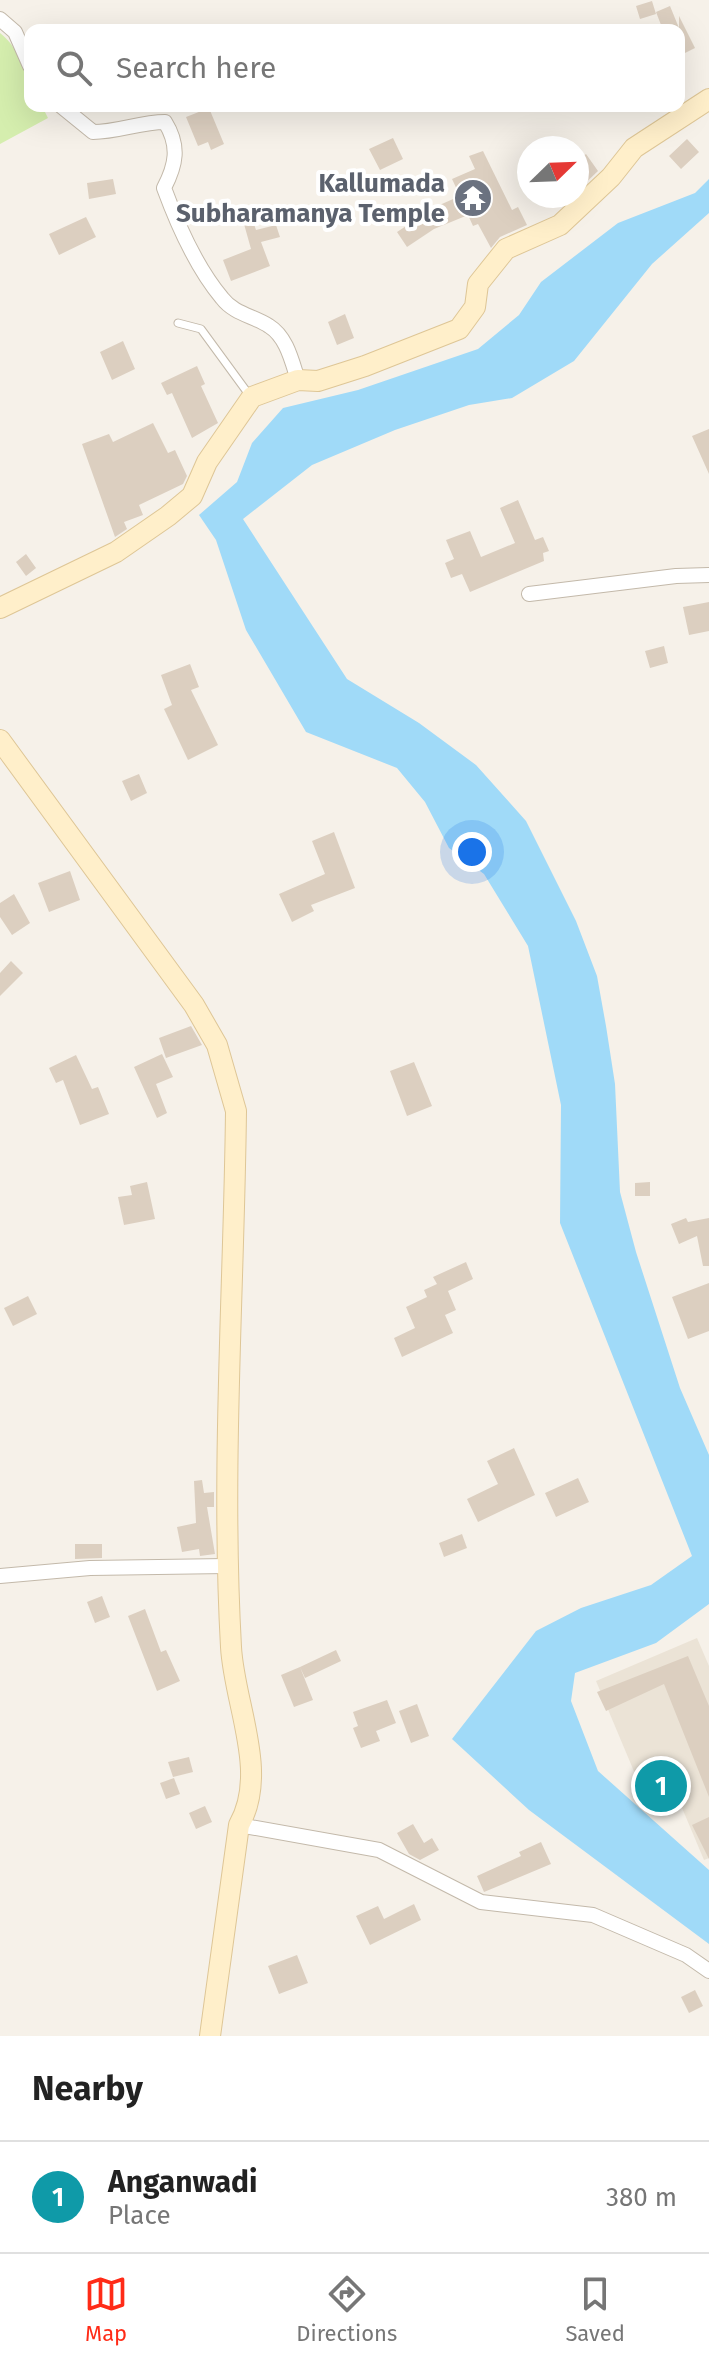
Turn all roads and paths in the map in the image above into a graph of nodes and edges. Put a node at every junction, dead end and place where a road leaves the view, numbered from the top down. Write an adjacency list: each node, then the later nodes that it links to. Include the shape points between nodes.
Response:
1 (0, 19): 2 (street, via 15,32)
2 (24, 52)
3 (709, 99): 6 (main road, via 634,148 586,204 560,225 506,249 478,284 475,307 459,329 318,381)
4 (68, 112): 6 (street, via 93,132 165,122 174,136 176,166 164,188 175,220 223,300 270,326 286,344)
5 (178, 323): 7 (lane, via 201,329)
6 (298, 380): 7 (main road)
7 (252, 397): 10 (main road, via 207,462 192,496 116,552)
8 (709, 575): 9 (street)
9 (529, 594)
10 (0, 608)
11 (0, 740): 12 (main road, via 194,1005 228,1075 236,1123)
12 (226, 1566): 13 (street, via 90,1568); 14 (main road, via 231,1660 250,1772 247,1810)
13 (0, 1576)
14 (239, 1825): 15 (street, via 379,1850 481,1902 593,1915 686,1955); 16 (main road)
15 (709, 1971)
16 (210, 2036)

